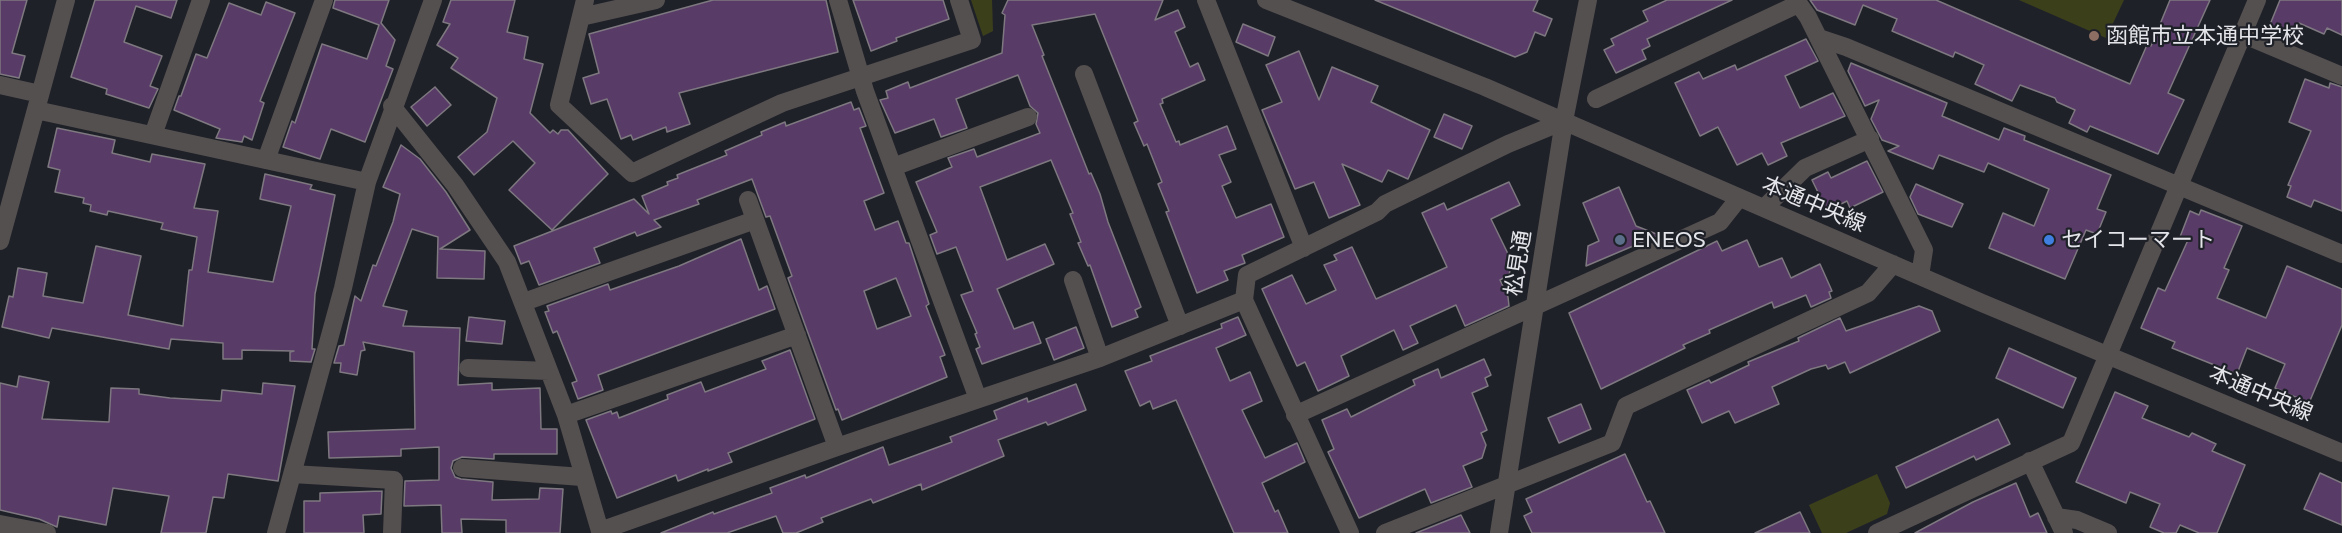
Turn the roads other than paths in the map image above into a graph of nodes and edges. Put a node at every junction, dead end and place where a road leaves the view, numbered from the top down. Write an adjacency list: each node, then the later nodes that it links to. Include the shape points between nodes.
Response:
1 (66, 0): 22 (street)
2 (201, 0): 26 (street)
3 (324, 0): 28 (street)
4 (433, 0): 23 (street)
5 (656, 0): 14 (street)
6 (838, 0): 19 (street)
7 (959, 0): 19 (street, via 972,40)
8 (1206, 0): 38 (street)
9 (1266, 0): 13 (street, 本通中央線)
10 (1588, 0): 25 (street, 松見通)
11 (2257, 0): 15 (street)
12 (1797, 2): 16 (street); 21 (street)
13 (1284, 4): 25 (street, 本通中央線)
14 (583, 8): 19 (street, via 560,105 632,173 782,104)
15 (2242, 34): 18 (street); 31 (street)
16 (1819, 38): 27 (street); 31 (street)
17 (1084, 74): 46 (street)
18 (2342, 76)
19 (861, 77): 29 (street)
20 (0, 85): 22 (street)
21 (1596, 99)
22 (38, 102): 26 (street); 32 (street)
23 (392, 106): 30 (street); 44 (street, via 455,185 507,262)
24 (1028, 117): 29 (street)
25 (1564, 121): 33 (street, 本通中央線); 38 (street, via 1395,199); 45 (street, 松見通)
26 (153, 135): 28 (street)
27 (1870, 139): 35 (street, via 1804,168); 41 (street, via 1924,250)
28 (266, 160): 30 (street)
29 (893, 167): 52 (street)
30 (367, 182): 59 (street, via 343,288)
31 (2177, 185): 39 (street); 48 (street)
32 (6, 194): 37 (street)
33 (1739, 198): 35 (street, 本通中央線); 45 (street, via 1720,222)
34 (748, 200): 36 (street)
35 (1765, 207): 40 (street, 本通中央線)
36 (755, 220): 44 (street); 47 (street)
37 (0, 241)
38 (1304, 248): 43 (street, via 1247,275)
39 (2342, 254)
40 (1893, 264): 41 (street, 本通中央線); 61 (street, via 1868,293 1626,406 1612,443)
41 (1920, 276): 48 (street, 本通中央線)
42 (1073, 280): 49 (street)
43 (1244, 300): 46 (street); 54 (street)
44 (524, 302): 51 (street)
45 (1536, 307): 54 (street); 61 (street, 松見通)
46 (1180, 326): 49 (street)
47 (797, 335): 53 (street); 55 (street)
48 (2108, 356): 56 (street, 本通中央線); 57 (street, via 2071,443)
49 (1100, 357): 52 (street)
50 (468, 368): 51 (street)
51 (549, 371): 53 (street)
52 (978, 399): 55 (street)
53 (566, 415): 60 (street)
54 (1295, 415): 67 (street)
55 (837, 447): 60 (street, via 600,531)
56 (2342, 453)
57 (2030, 461): 63 (street); 70 (street)
58 (462, 468): 60 (street)
59 (292, 474): 65 (street); 66 (street, via 393,480)
60 (582, 477)
61 (1508, 482): 68 (street); 69 (street, 松見通)
62 (0, 524): 64 (street)
63 (2060, 525): 71 (street, via 2078,520)
64 (47, 533)
65 (276, 533)
66 (392, 533)
67 (1350, 533)
68 (1385, 533)
69 (1499, 533)
70 (1876, 533)
71 (2108, 533)

